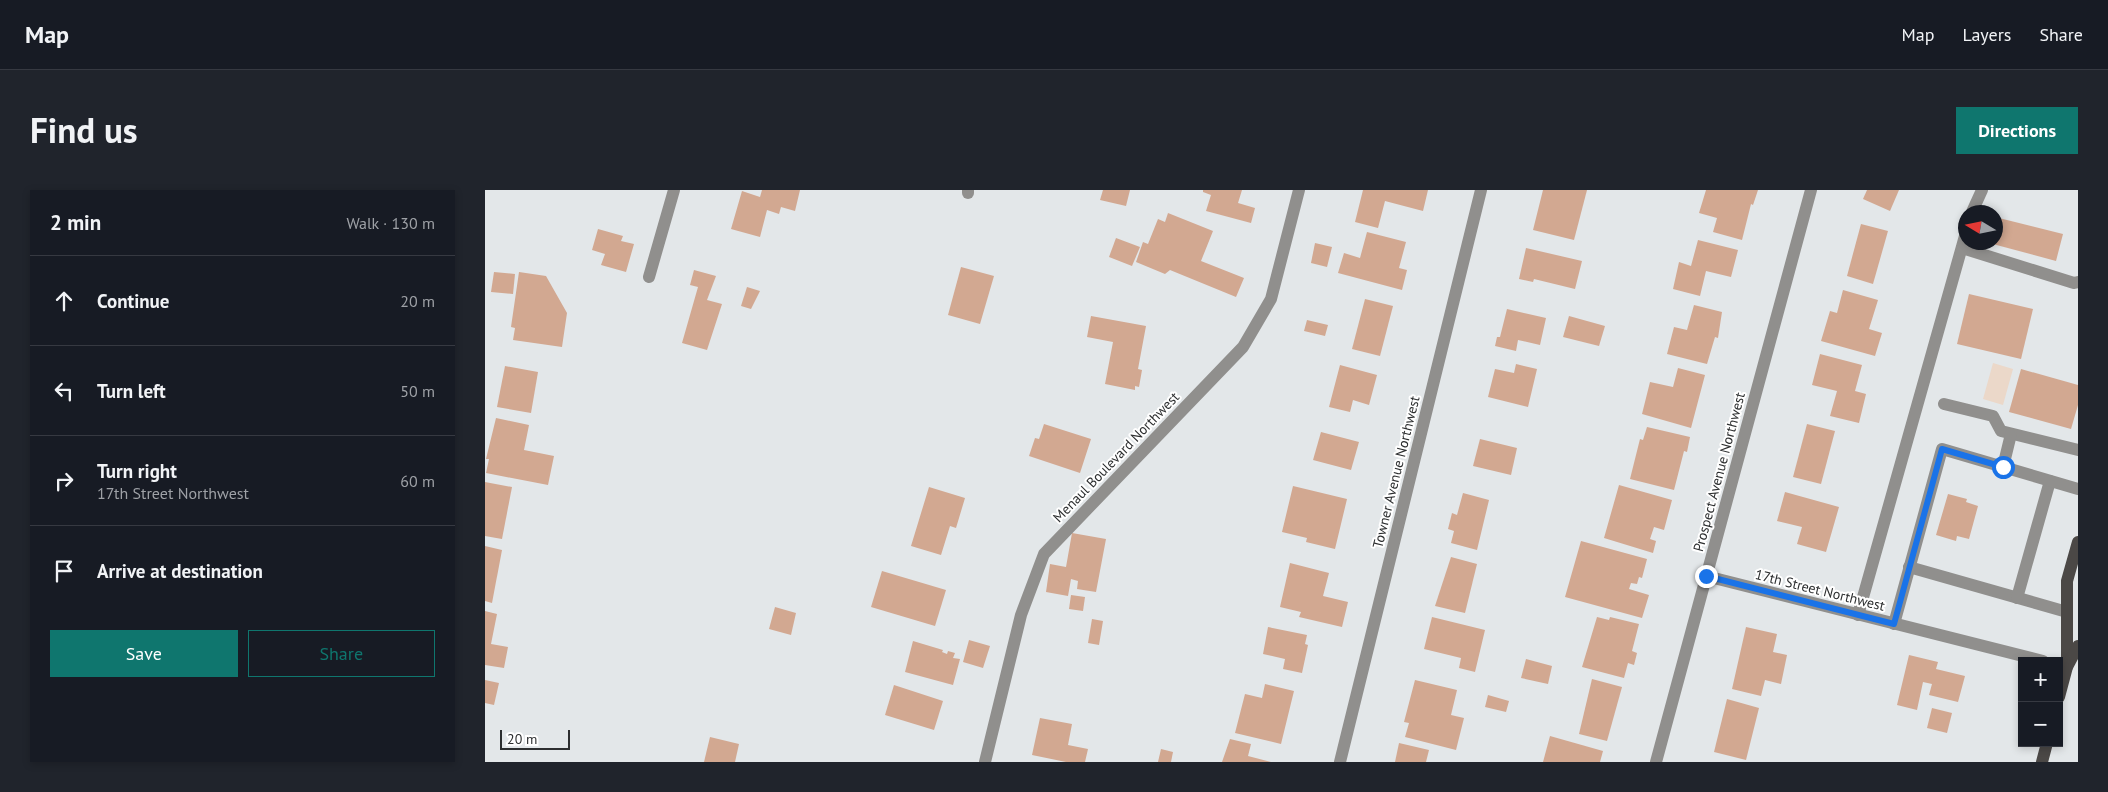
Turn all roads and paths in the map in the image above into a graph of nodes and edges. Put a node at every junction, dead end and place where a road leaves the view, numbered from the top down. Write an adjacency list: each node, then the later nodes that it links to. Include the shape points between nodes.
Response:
1 (674, 190): 9 (street)
2 (1299, 190): 28 (street, Menaul Boulevard Northwest, via 1271,299 1243,347 1044,554 1021,615)
3 (1481, 190): 29 (street, Towner Avenue Northwest)
4 (1811, 190): 19 (street, Prospect Avenue Northwest)
5 (1982, 190): 6 (street)
6 (1975, 205)
7 (1962, 250): 22 (street)
8 (1985, 250): 10 (street, via 2073,283)
9 (649, 278)
10 (2078, 282)
11 (1944, 404): 12 (street, via 1993,416 2001,431)
12 (2011, 434): 13 (street); 14 (street)
13 (2078, 450)
14 (2003, 467): 15 (street); 18 (street, via 1942,449)
15 (2051, 481): 16 (street); 20 (street)
16 (2078, 489)
17 (2078, 542): 21 (main road, via 2067,581)
18 (1909, 567): 20 (street); 23 (street)
19 (1706, 576): 22 (street, 17th Street Northwest); 30 (street, Prospect Avenue Northwest)
20 (2017, 598): 21 (street)
21 (2067, 612): 26 (main road)
22 (1858, 615): 23 (street, 17th Street Northwest)
23 (1894, 624): 25 (street, 17th Street Northwest)
24 (2078, 646): 26 (main road)
25 (2027, 657)
26 (2063, 666)
27 (2046, 747): 31 (main road)
28 (985, 762)
29 (1340, 762)
30 (1656, 762)
31 (2042, 762)

